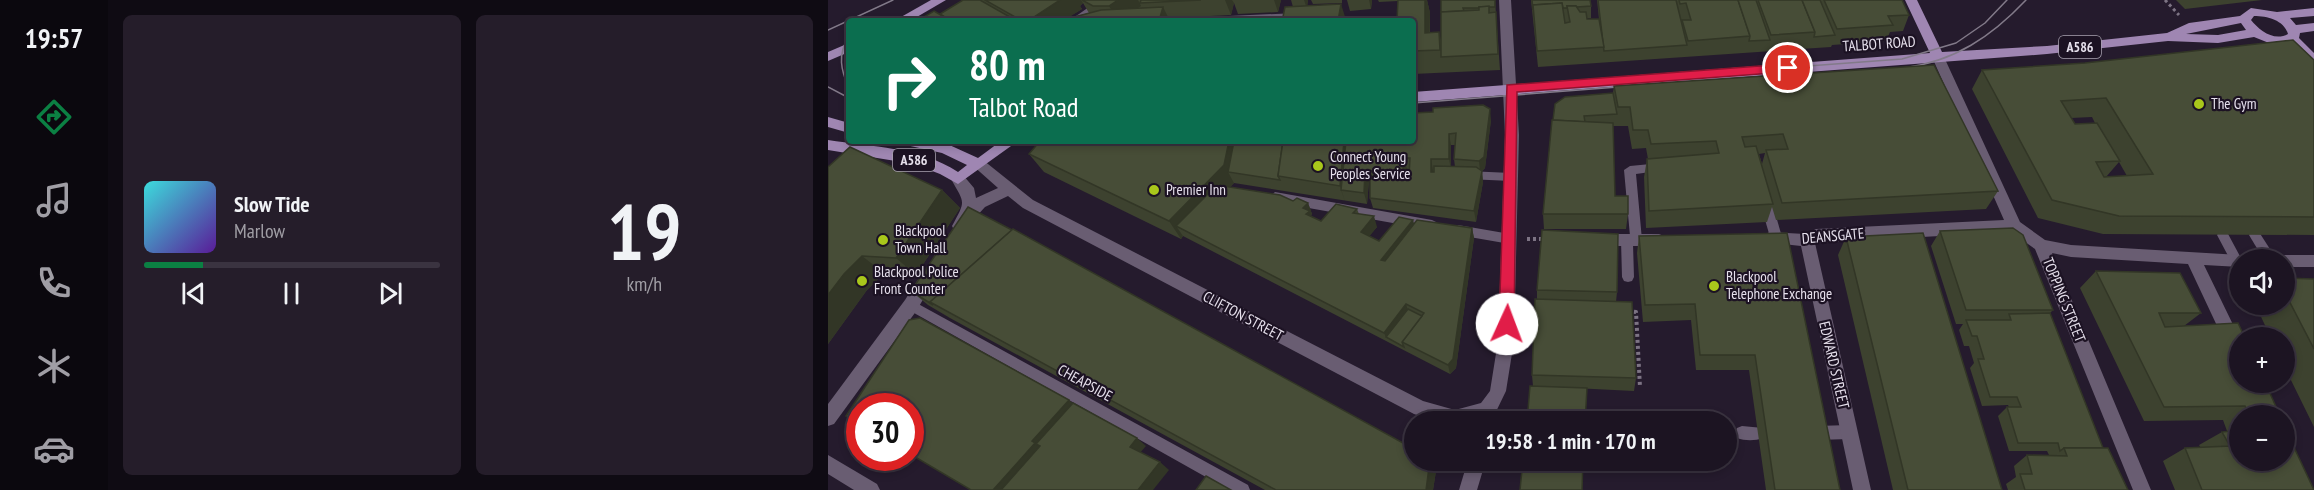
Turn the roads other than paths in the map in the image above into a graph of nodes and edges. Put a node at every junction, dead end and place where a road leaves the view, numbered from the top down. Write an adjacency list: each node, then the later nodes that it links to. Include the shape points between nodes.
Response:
1 (940, 0): 8 (main road)
2 (1107, 0): 9 (street)
3 (1505, 0): 21 (street)
4 (1911, 0): 19 (main road)
5 (2314, 12): 7 (main road)
6 (1308, 15): 10 (lane)
7 (2276, 16): 11 (main road, A586, via 2255,11); 13 (main road)
8 (906, 18)
9 (1080, 18)
10 (1246, 18)
11 (2244, 19): 14 (main road); 15 (main road, TALBOT ROAD / A586, via 2189,27)
12 (2314, 27): 13 (main road)
13 (2293, 34): 14 (main road, A586, via 2282,41); 20 (main road)
14 (2262, 36): 15 (main road, TALBOT ROAD / A586); 17 (main road)
15 (2168, 37): 19 (main road, TALBOT ROAD / A586)
16 (846, 48): 18 (main road)
17 (2283, 53)
18 (828, 57)
19 (1938, 57): 21 (main road, TALBOT ROAD / A586); 39 (street)
20 (2311, 68)
21 (1511, 88): 22 (main road, TALBOT ROAD / A586); 32 (street)
22 (1416, 97)
23 (828, 122): 24 (main road)
24 (846, 127)
25 (926, 144): 29 (main road, A586, via 945,148)
26 (1007, 144): 29 (main road)
27 (828, 145): 28 (main road, A586)
28 (867, 147): 33 (main road, A586, via 926,163); 35 (street)
29 (978, 165): 33 (main road); 36 (street, CLIFTON STREET)
30 (1673, 166): 48 (lane, via 1630,170)
31 (1457, 174): 32 (lane)
32 (1511, 177): 45 (street)
33 (958, 179): 38 (street, via 969,192)
34 (1760, 182): 42 (lane)
35 (828, 189)
36 (1008, 190): 38 (street, via 985,197); 61 (street, CLIFTON STREET, via 1028,204)
37 (1265, 195): 45 (lane)
38 (968, 212): 44 (street)
39 (2014, 226): 49 (street, DEANSGATE, via 1919,236 1816,235); 50 (street, TOPPING STREET)
40 (2223, 235): 51 (lane)
41 (2255, 235): 52 (lane)
42 (1776, 237): 43 (street, DEANSGATE); 49 (street, DEANSGATE)
43 (1753, 238)
44 (951, 239)
45 (1510, 239): 62 (street, via 1506,340 1498,391)
46 (1586, 239): 48 (street)
47 (1671, 239): 48 (street)
48 (1632, 240): 58 (lane)
49 (1808, 240): 64 (street, EDWARD STREET)
50 (2041, 245): 53 (street, via 2071,251); 74 (street, TOPPING STREET)
51 (2231, 249)
52 (2264, 249)
53 (2194, 260): 54 (street); 60 (street)
54 (2229, 261)
55 (2295, 261): 56 (street)
56 (2314, 261)
57 (934, 267): 59 (street)
58 (1628, 277)
59 (911, 305): 63 (street); 71 (lane, CHEAPSIDE)
60 (2229, 334)
61 (1430, 411)
62 (1488, 411)
63 (828, 418)
64 (1850, 432): 67 (lane); 73 (street, EDWARD STREET)
65 (1742, 433): 66 (lane)
66 (1758, 433)
67 (1817, 433)
68 (828, 464): 70 (street)
69 (1474, 471): 72 (street)
70 (871, 490)
71 (1243, 490)
72 (1468, 490)
73 (1862, 490)
74 (2142, 490)

